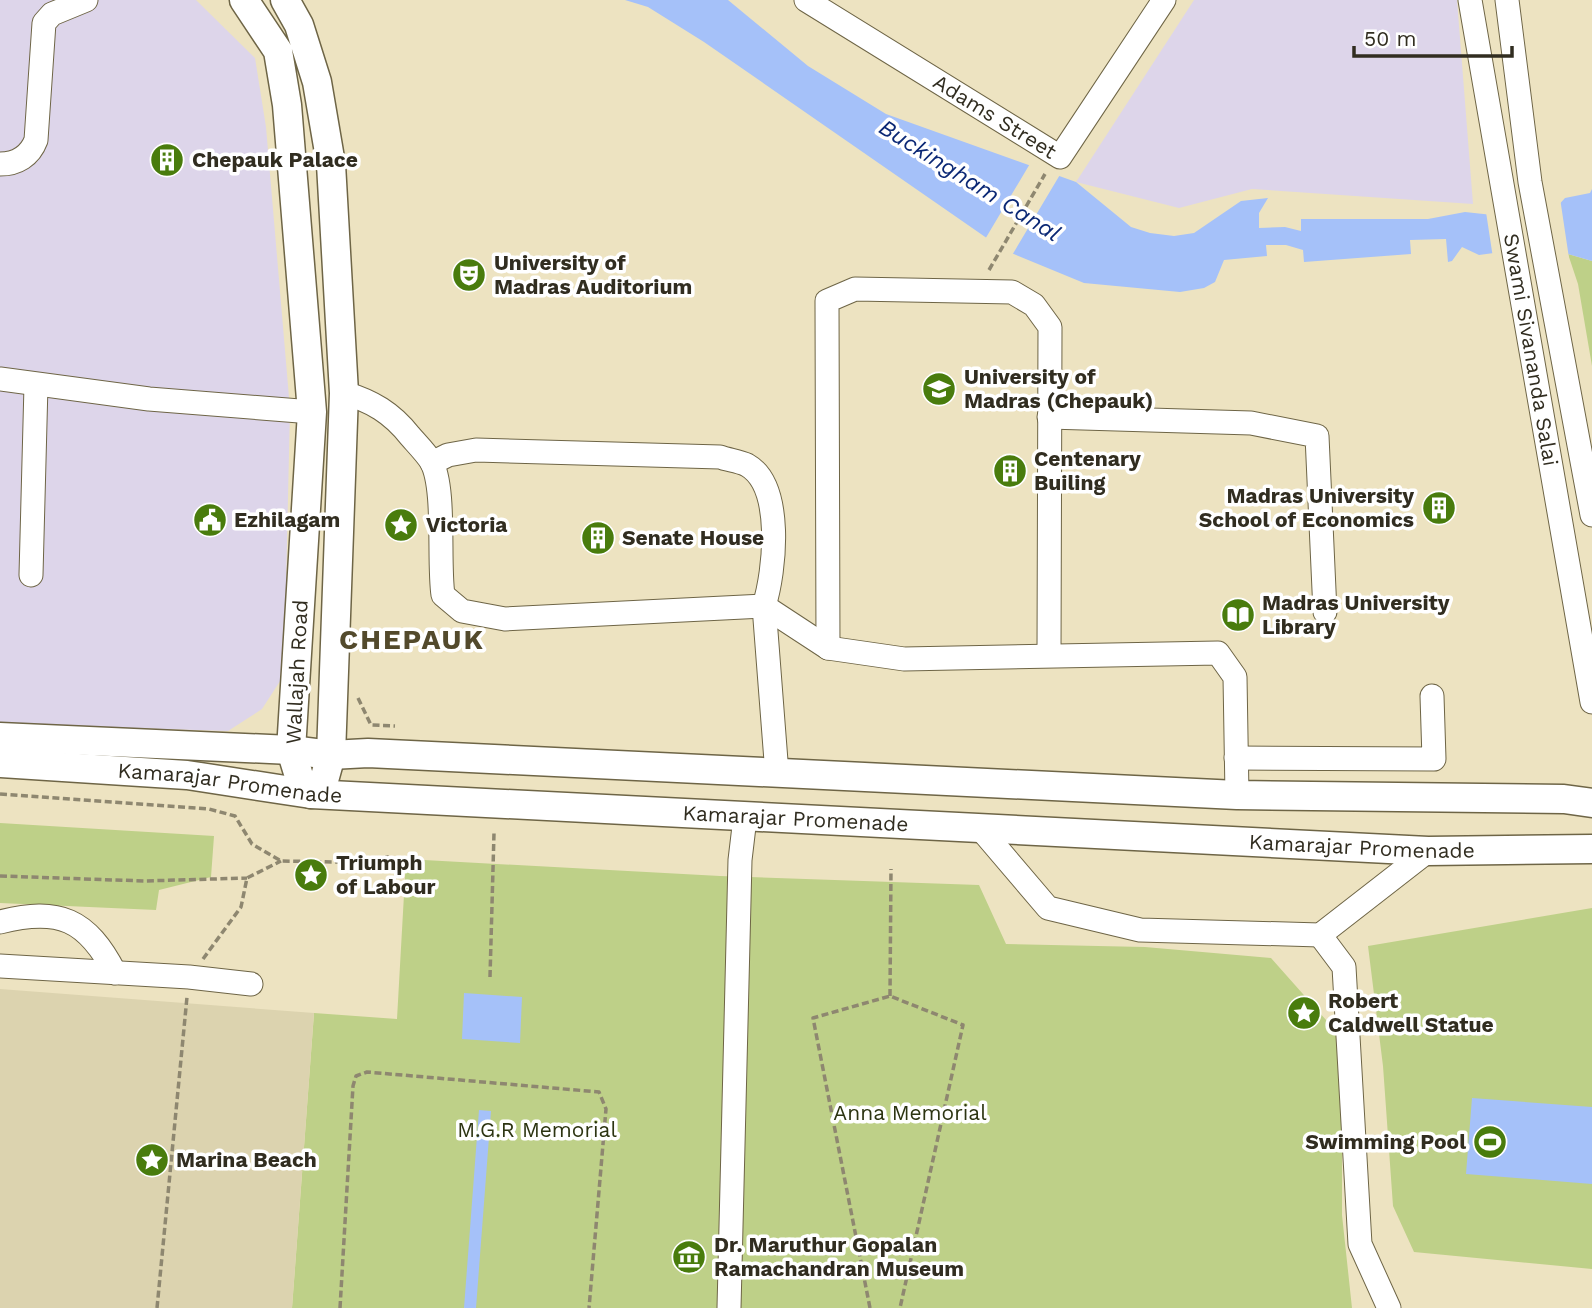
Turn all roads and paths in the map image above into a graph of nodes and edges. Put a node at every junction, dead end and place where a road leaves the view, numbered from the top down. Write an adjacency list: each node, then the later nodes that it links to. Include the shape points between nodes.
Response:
1 (86, 0): 8 (street, via 52,14 44,23 36,140 25,156)
2 (244, 0): 14 (main road, Wallajah Road, via 278,51 283,78)
3 (285, 0): 13 (main road, Wallajah Road, via 299,25 317,82 331,164)
4 (806, 0): 5 (street, Adams Street, via 1060,157)
5 (1164, 0)
6 (1470, 0): 25 (street, Swami Sivananda Salai)
7 (1507, 0): 17 (street, Swami Sivananda Salai, via 1543,263)
8 (0, 164)
9 (1051, 164): 10 (path)
10 (993, 260)
11 (0, 379): 12 (street)
12 (36, 385): 14 (street); 18 (street)
13 (344, 393): 16 (street, via 395,416); 29 (main road, Wallajah Road)
14 (312, 412): 28 (main road, Wallajah Road)
15 (1049, 417): 20 (street, via 1251,423 1317,436); 21 (street, via 1049,327 1034,305 1012,292 855,289 827,301); 22 (street)
16 (432, 463): 19 (street, via 438,488 443,596 462,611 505,619); 19 (street, via 476,450 720,457 748,466 767,488 774,543)
17 (1592, 515)
18 (31, 575)
19 (764, 606): 21 (street); 32 (street)
20 (1325, 612)
21 (828, 648): 22 (street, via 904,659)
22 (1049, 654): 30 (street, via 1218,653 1235,677)
23 (352, 688): 26 (path, via 371,725)
24 (1432, 696): 30 (street, via 1434,759)
25 (1592, 702)
26 (395, 726)
27 (0, 737): 28 (main road, Kamarajar Promenade)
28 (291, 750): 29 (main road, Kamarajar Promenade); 34 (main road, Wallajah Road, via 302,786)
29 (331, 755): 32 (main road, Kamarajar Promenade, via 368,753); 34 (main road, Wallajah Road, via 323,784)
30 (1236, 758): 35 (street)
31 (0, 763): 34 (main road, Kamarajar Promenade, via 187,775)
32 (777, 774): 35 (main road, Kamarajar Promenade)
33 (0, 794): 43 (path, via 209,809 235,817 252,844)
34 (311, 794): 37 (main road, Kamarajar Promenade)
35 (1237, 795): 36 (main road, Kamarajar Promenade)
36 (1592, 803)
37 (745, 818): 38 (main road, Kamarajar Promenade); 58 (street, via 740,860)
38 (979, 827): 41 (main road, Kamarajar Promenade); 48 (street, via 1048,908 1140,930)
39 (494, 833): 52 (path)
40 (1592, 849): 41 (main road, Kamarajar Promenade)
41 (1428, 851): 48 (street)
42 (387, 854): 43 (path, via 387,863)
43 (281, 861): 46 (path)
44 (891, 869): 54 (path)
45 (0, 876): 46 (path, via 144,881)
46 (247, 878): 51 (path, via 241,907)
47 (0, 922): 50 (street, via 23,916 69,920 102,947)
48 (1320, 935): 61 (street, via 1344,967 1360,1244)
49 (0, 966): 50 (street)
50 (115, 973): 51 (street)
51 (189, 977): 53 (street); 55 (path)
52 (490, 977)
53 (251, 985)
54 (890, 996): 59 (path, via 813,1018); 60 (path, via 963,1025)
55 (157, 1308)
56 (340, 1308): 57 (path, via 353,1086 356,1076 367,1072 599,1091 606,1109)
57 (589, 1308)
58 (729, 1308)
59 (870, 1308)
60 (900, 1308)
61 (1389, 1308)

